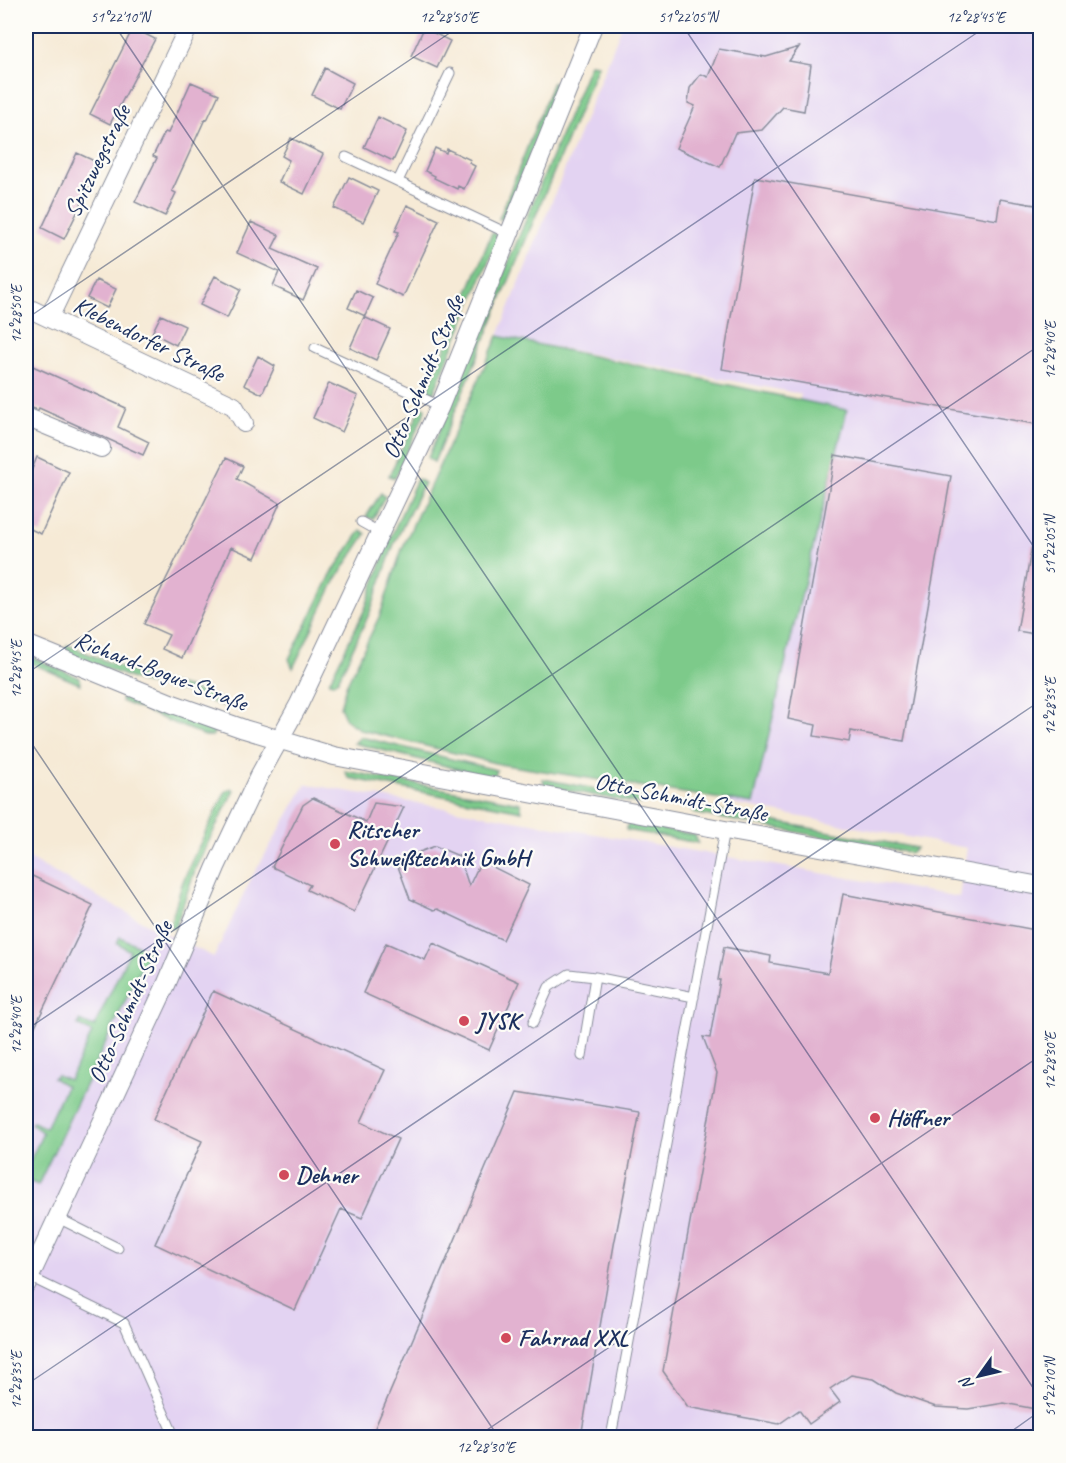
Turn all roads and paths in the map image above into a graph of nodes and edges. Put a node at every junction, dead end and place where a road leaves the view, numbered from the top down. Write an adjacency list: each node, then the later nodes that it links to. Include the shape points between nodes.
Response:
1 (189, 26): 8 (street, Spitzwegstraße)
2 (593, 26): 6 (street, Otto-Schmidt-Straße)
3 (450, 73): 5 (lane)
4 (346, 156): 5 (lane)
5 (398, 181): 6 (lane)
6 (510, 234): 10 (street, Otto-Schmidt-Straße)
7 (26, 307): 8 (street, Klebendorfer Straße)
8 (49, 318): 12 (street, Klebendorfer Straße, via 234,406)
9 (315, 348): 10 (lane)
10 (440, 406): 15 (street, Otto-Schmidt-Straße)
11 (26, 417): 13 (street)
12 (244, 423)
13 (101, 448)
14 (361, 522): 15 (lane)
15 (379, 532): 17 (street, Otto-Schmidt-Straße)
16 (26, 644): 17 (street, Richard-Bogue-Straße, via 173,704)
17 (280, 739): 18 (street, Otto-Schmidt-Straße, via 334,756); 24 (street, Otto-Schmidt-Straße, via 248,798)
18 (725, 830): 19 (street, Otto-Schmidt-Straße); 21 (lane)
19 (1041, 886)
20 (595, 977): 21 (lane); 22 (lane, via 569,974 549,987); 23 (lane)
21 (694, 997): 28 (lane)
22 (533, 1023)
23 (582, 1056)
24 (58, 1218): 25 (lane); 26 (street, Otto-Schmidt-Straße)
25 (118, 1248)
26 (28, 1281): 27 (lane, via 124,1323)
27 (175, 1437)
28 (612, 1437)

